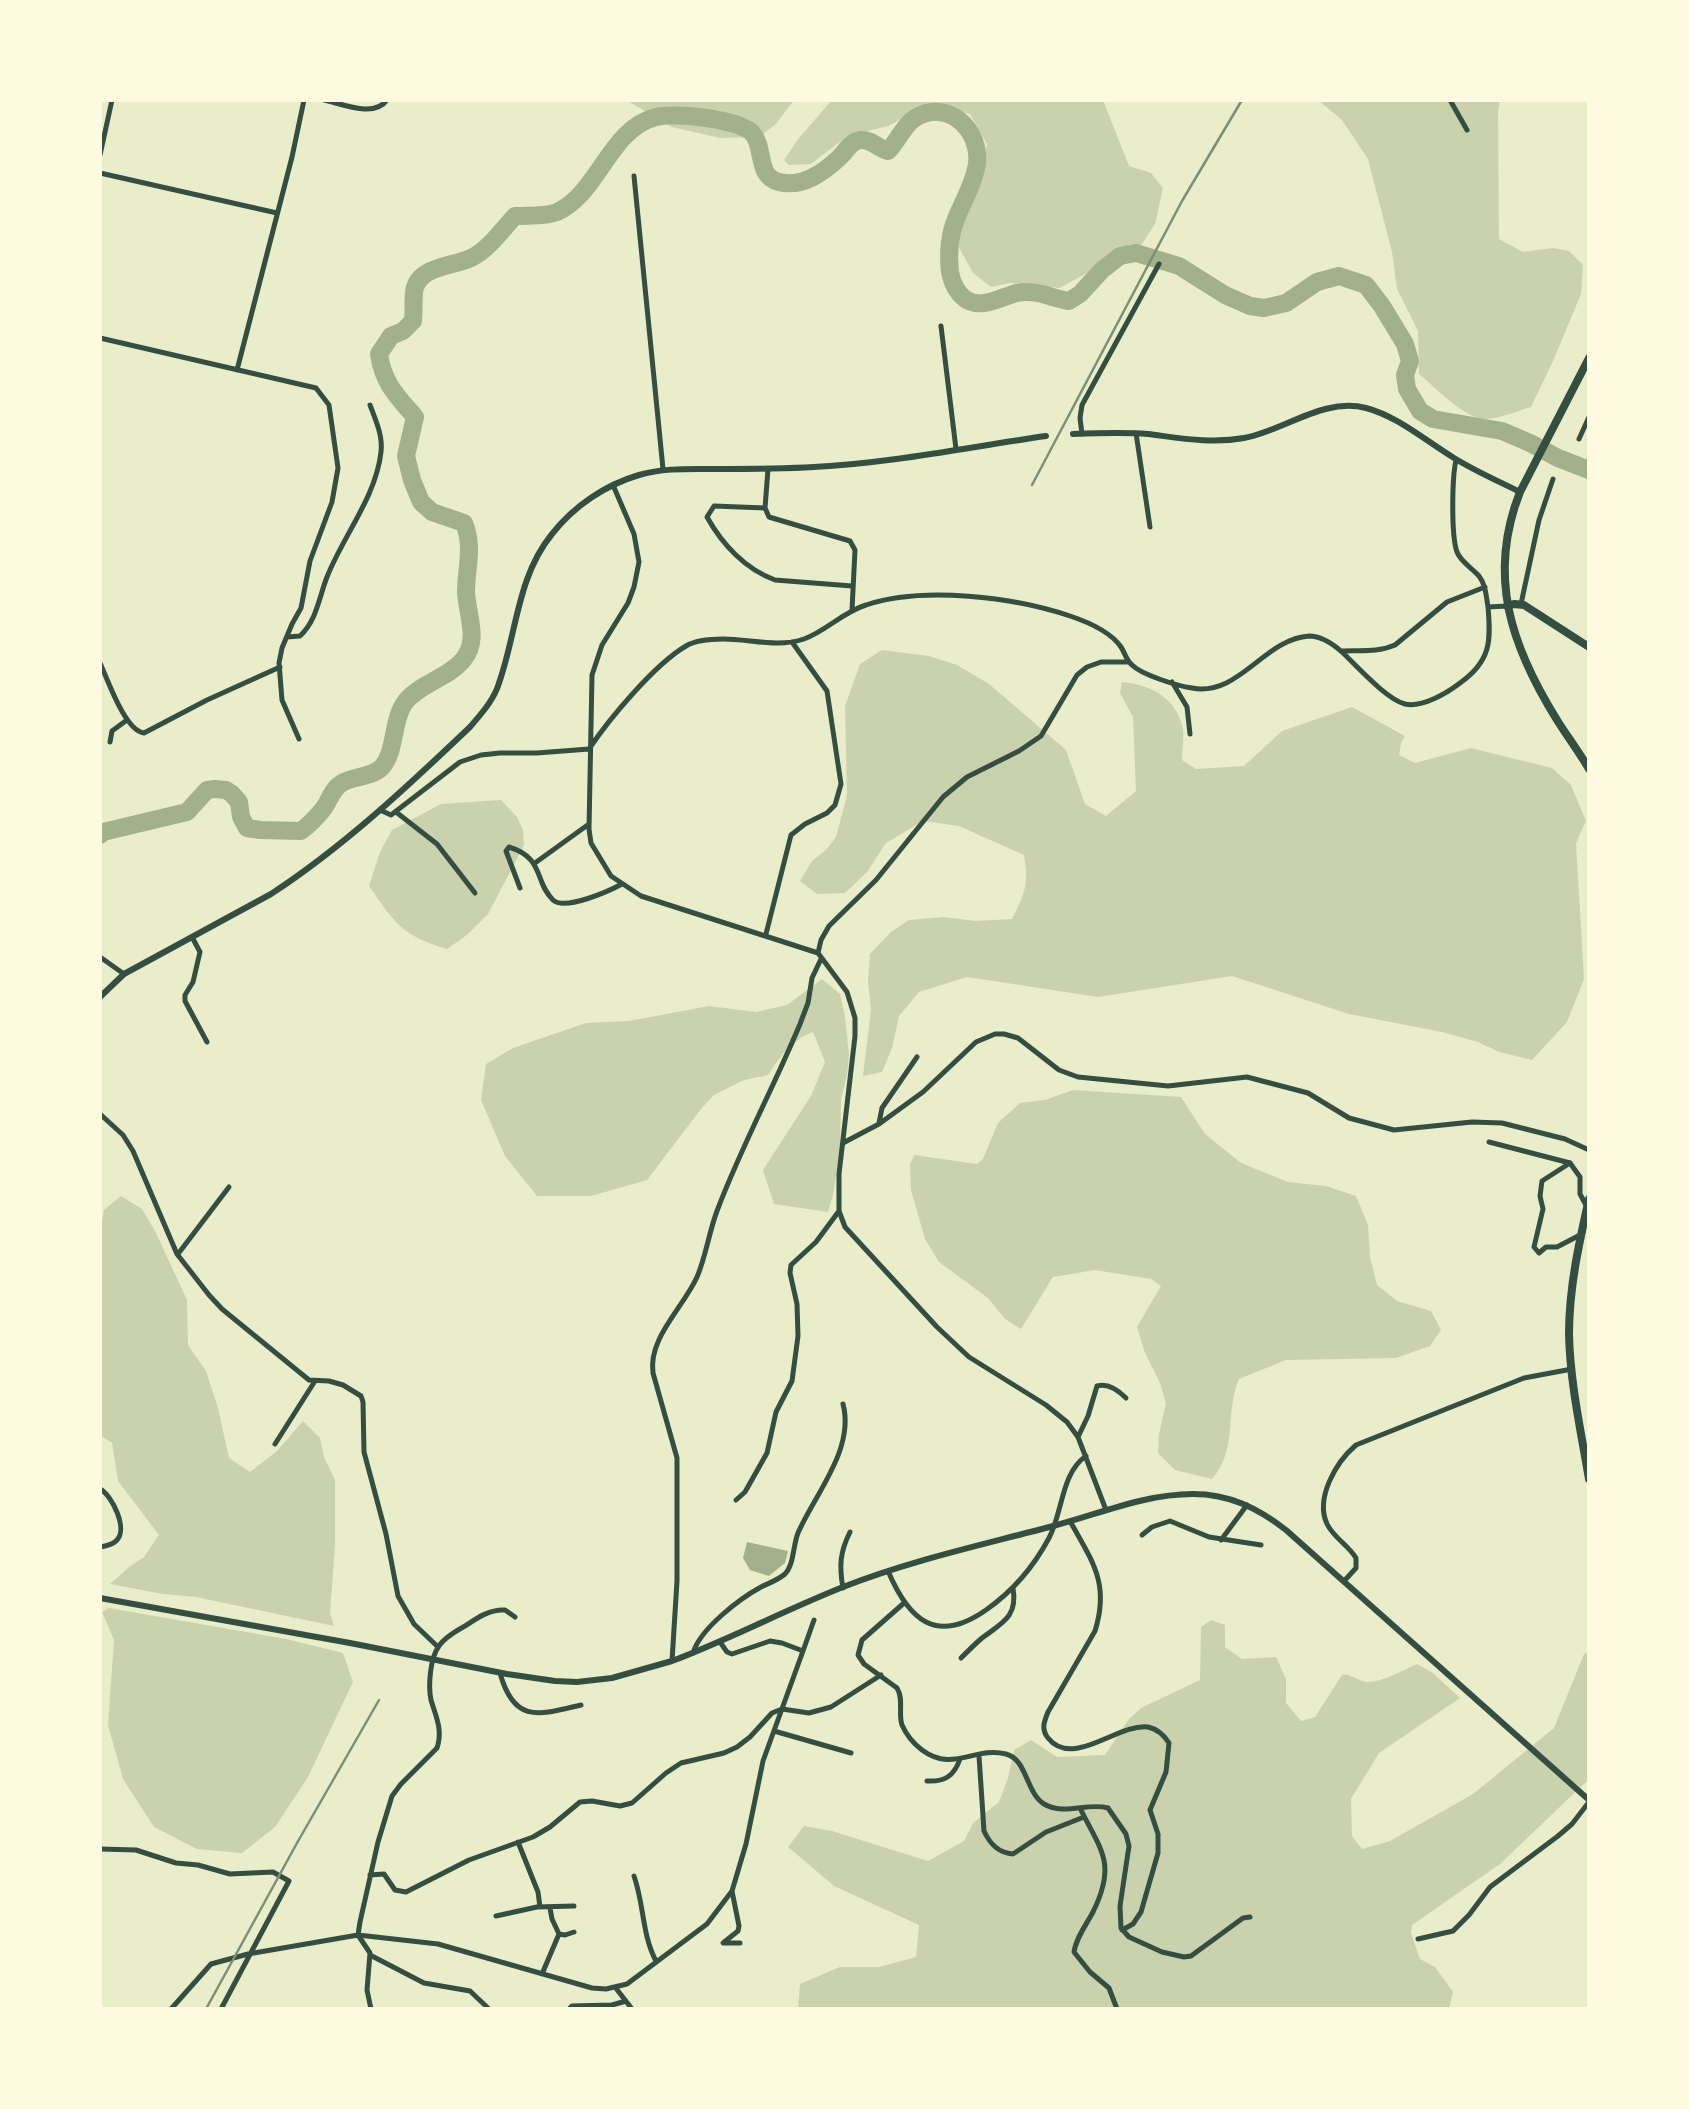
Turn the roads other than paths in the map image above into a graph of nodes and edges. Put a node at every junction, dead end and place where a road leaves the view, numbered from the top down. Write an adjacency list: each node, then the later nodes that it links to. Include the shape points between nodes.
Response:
1 (112, 100): 7 (street)
2 (304, 100): 10 (street)
3 (324, 100): 4 (street, via 372,110)
4 (387, 100)
5 (1450, 100): 6 (street)
6 (1467, 130)
7 (100, 155)
8 (100, 173): 10 (street)
9 (634, 176): 25 (street)
10 (277, 213): 15 (street)
11 (1159, 264): 18 (street, via 1082,405)
12 (941, 326): 23 (street)
13 (100, 338): 15 (street)
14 (1589, 358): 29 (main road)
15 (237, 370): 38 (street, via 316,388 329,405 338,468 336,488 310,561 301,608)
16 (370, 405): 38 (street, via 381,434 379,469 327,576 310,624 300,636)
17 (1589, 417): 22 (street)
18 (1082, 433): 19 (street); 20 (street)
19 (1136, 433): 24 (street, via 1233,440 1277,429 1325,409 1356,406 1387,417); 31 (street)
20 (1073, 434)
21 (1046, 436): 23 (street)
22 (1579, 439)
23 (956, 449): 26 (street, via 850,464)
24 (1456, 460): 29 (street); 33 (street, via 1457,554)
25 (663, 469): 26 (street); 28 (street)
26 (768, 469): 30 (street)
27 (1553, 479): 34 (street)
28 (613, 485): 50 (street, via 634,534 639,562 628,603 603,645 592,675); 52 (street, via 566,517 536,558 524,586 499,685 482,713)
29 (1520, 492): 35 (main road, via 1508,531)
30 (765, 509): 32 (street, via 769,517 850,541 855,550); 32 (street, via 714,506 707,517 730,549 766,577)
31 (1150, 527)
32 (852, 586): 37 (street)
33 (1485, 587): 36 (street); 41 (street, via 1447,602 1395,645 1377,652)
34 (1521, 604): 35 (main road); 40 (main road)
35 (1507, 606): 36 (street); 51 (main road, via 1531,676)
36 (1488, 607): 41 (street, via 1489,644 1477,668 1459,685 1420,703 1395,699)
37 (852, 610): 39 (street); 42 (street, via 883,601 937,596 1003,601 1094,626 1117,643)
38 (287, 637): 44 (street)
39 (792, 642): 50 (street, via 720,639 688,645 653,674); 59 (street, via 827,691 841,785 835,805 827,813 791,835)
40 (1589, 647)
41 (1341, 651): 45 (street, via 1322,639 1306,637 1282,644 1217,687 1196,689)
42 (1128, 662): 45 (street); 61 (street, via 1087,667 1077,675 1041,736 967,777 943,797 876,880 829,926 821,940)
43 (100, 663): 46 (street)
44 (279, 667): 46 (street, via 150,732 139,733); 48 (street, via 282,700)
45 (1172, 682): 47 (street, via 1187,707)
46 (127, 720): 49 (street, via 111,731)
47 (1190, 734)
48 (299, 738)
49 (110, 742)
50 (589, 749): 53 (street, via 500,753 460,762); 54 (street)
51 (1589, 769)
52 (380, 810): 53 (street, via 388,816); 60 (street, via 281,888)
53 (396, 811): 58 (street, via 437,844)
54 (589, 824): 55 (street); 56 (street, via 598,858)
55 (534, 863): 56 (street, via 559,904); 57 (street, via 513,848 506,851)
56 (622, 884): 59 (street, via 642,897)
57 (520, 887)
58 (475, 893)
59 (766, 934): 61 (street)
60 (192, 937): 63 (street); 65 (street, via 200,952 185,1001)
61 (820, 956): 70 (street, via 847,992 855,1018); 111 (street, via 800,1024 717,1211 697,1277 652,1358 677,1458)
62 (100, 957): 63 (street)
63 (124, 974): 64 (street)
64 (100, 997)
65 (207, 1042)
66 (917, 1057): 68 (street, via 882,1108)
67 (100, 1114): 77 (street, via 133,1150)
68 (879, 1125): 70 (street); 71 (street, via 923,1092 976,1042 1004,1034 1018,1038 1059,1070 1077,1077 1168,1086 1247,1077 1308,1093 1349,1118 1394,1130 1502,1123)
69 (1489, 1142): 72 (street)
70 (843, 1143): 75 (street)
71 (1589, 1150)
72 (1570, 1163): 74 (street, via 1580,1177 1580,1194); 76 (street, via 1542,1181 1534,1247 1539,1253)
73 (229, 1187): 77 (street)
74 (1588, 1203): 76 (main road)
75 (839, 1211): 82 (street, via 850,1234 937,1326 970,1357 1055,1412); 87 (street, via 791,1265 798,1336 790,1386 775,1412 767,1453)
76 (1584, 1232): 78 (main road, via 1570,1304)
77 (177, 1254): 79 (street, via 222,1309)
78 (1572, 1369): 85 (main road); 98 (street, via 1524,1378 1466,1399 1348,1452 1330,1481 1323,1506 1327,1525 1356,1558 1356,1568)
79 (315, 1381): 83 (street); 106 (street, via 343,1385 361,1396 364,1452 398,1596 414,1624)
80 (1126, 1398): 82 (street, via 1115,1389 1097,1386)
81 (843, 1404): 108 (street, via 844,1432 838,1451 797,1534 788,1570 705,1630)
82 (1078, 1437): 84 (street)
83 (275, 1444)
84 (1086, 1456): 89 (street); 91 (street, via 1072,1469)
85 (1589, 1479)
86 (100, 1489): 96 (street, via 118,1513 120,1531 116,1542)
87 (736, 1500)
88 (1247, 1505): 89 (street, via 1195,1494); 94 (street); 98 (street, via 1264,1513)
89 (1106, 1510): 90 (street)
90 (1070, 1521): 91 (street); 134 (street, via 1099,1578 1098,1616 1095,1631 1048,1712 1045,1733 1057,1745 1077,1748 1148,1727 1162,1734 1170,1747 1166,1772 1150,1810 1158,1853 1141,1912)
91 (1055, 1526): 97 (street); 100 (street)
92 (850, 1532): 99 (street, via 839,1563)
93 (1142, 1535): 94 (street, via 1170,1521)
94 (1221, 1540): 95 (street)
95 (1261, 1545)
96 (100, 1547)
97 (888, 1571): 99 (street); 102 (street)
98 (1345, 1580): 121 (street)
99 (843, 1588): 105 (street)
100 (1013, 1588): 102 (street, via 973,1619 949,1628 929,1623); 109 (street, via 1015,1604 1006,1621)
101 (100, 1598): 110 (street)
102 (904, 1602): 113 (street, via 859,1646 860,1660)
103 (515, 1618): 106 (street, via 505,1610 489,1612)
104 (814, 1620): 107 (street)
105 (720, 1642): 107 (street, via 732,1654 770,1641); 108 (street)
106 (438, 1647): 110 (street)
107 (803, 1651): 115 (street)
108 (693, 1653): 111 (street)
109 (961, 1658)
110 (434, 1660): 112 (street); 126 (street, via 429,1681 438,1719 437,1748 392,1796)
111 (672, 1661): 112 (street, via 612,1678 577,1682)
112 (500, 1673): 114 (street, via 504,1689 527,1713)
113 (881, 1675): 115 (street, via 831,1707 809,1713); 119 (street, via 901,1693 902,1724 913,1742 933,1758)
114 (581, 1705)
115 (782, 1709): 116 (street); 124 (street, via 737,1747 681,1763 632,1803 580,1802 550,1827)
116 (774, 1731): 117 (street); 128 (street)
117 (851, 1753)
118 (979, 1756): 119 (street); 122 (street, via 997,1753 1012,1757 1044,1804); 123 (street, via 985,1831 999,1850 1013,1854 1046,1832)
119 (960, 1759): 120 (street, via 947,1778)
120 (927, 1782)
121 (1589, 1801): 138 (street, via 1572,1824 1490,1887 1453,1931)
122 (1080, 1808): 123 (street); 134 (street, via 1108,1808 1129,1842 1120,1906)
123 (1084, 1817): 152 (street, via 1100,1843 1106,1870 1074,1952 1109,1988)
124 (518, 1842): 126 (street, via 469,1860 406,1892 395,1890 384,1874); 130 (street)
125 (100, 1850): 140 (street, via 136,1850 230,1874 273,1872 289,1881)
126 (370, 1875): 137 (street)
127 (634, 1876): 142 (street, via 648,1947)
128 (732, 1891): 139 (street, via 739,1926 723,1943); 142 (street, via 707,1924)
129 (574, 1906): 131 (street)
130 (540, 1907): 131 (street); 132 (street)
131 (550, 1908): 136 (street)
132 (496, 1916)
133 (1250, 1917): 134 (street, via 1198,1953 1184,1957 1143,1945)
134 (1122, 1930)
135 (574, 1932): 136 (street)
136 (559, 1934): 143 (street)
137 (358, 1936): 140 (street); 141 (street); 143 (street, via 438,1944)
138 (1418, 1940)
139 (740, 1943)
140 (248, 1954): 146 (street, via 211,1964); 147 (street)
141 (370, 1955): 148 (street, via 367,1990); 149 (street, via 424,1983 470,1991)
142 (656, 1961): 144 (street, via 627,1984)
143 (542, 1974): 144 (street, via 592,1988)
144 (615, 1987): 145 (street)
145 (626, 2001): 150 (street); 151 (street)
146 (171, 2009)
147 (221, 2009)
148 (371, 2009)
149 (489, 2009)
150 (569, 2009)
151 (632, 2009)
152 (1117, 2009)

